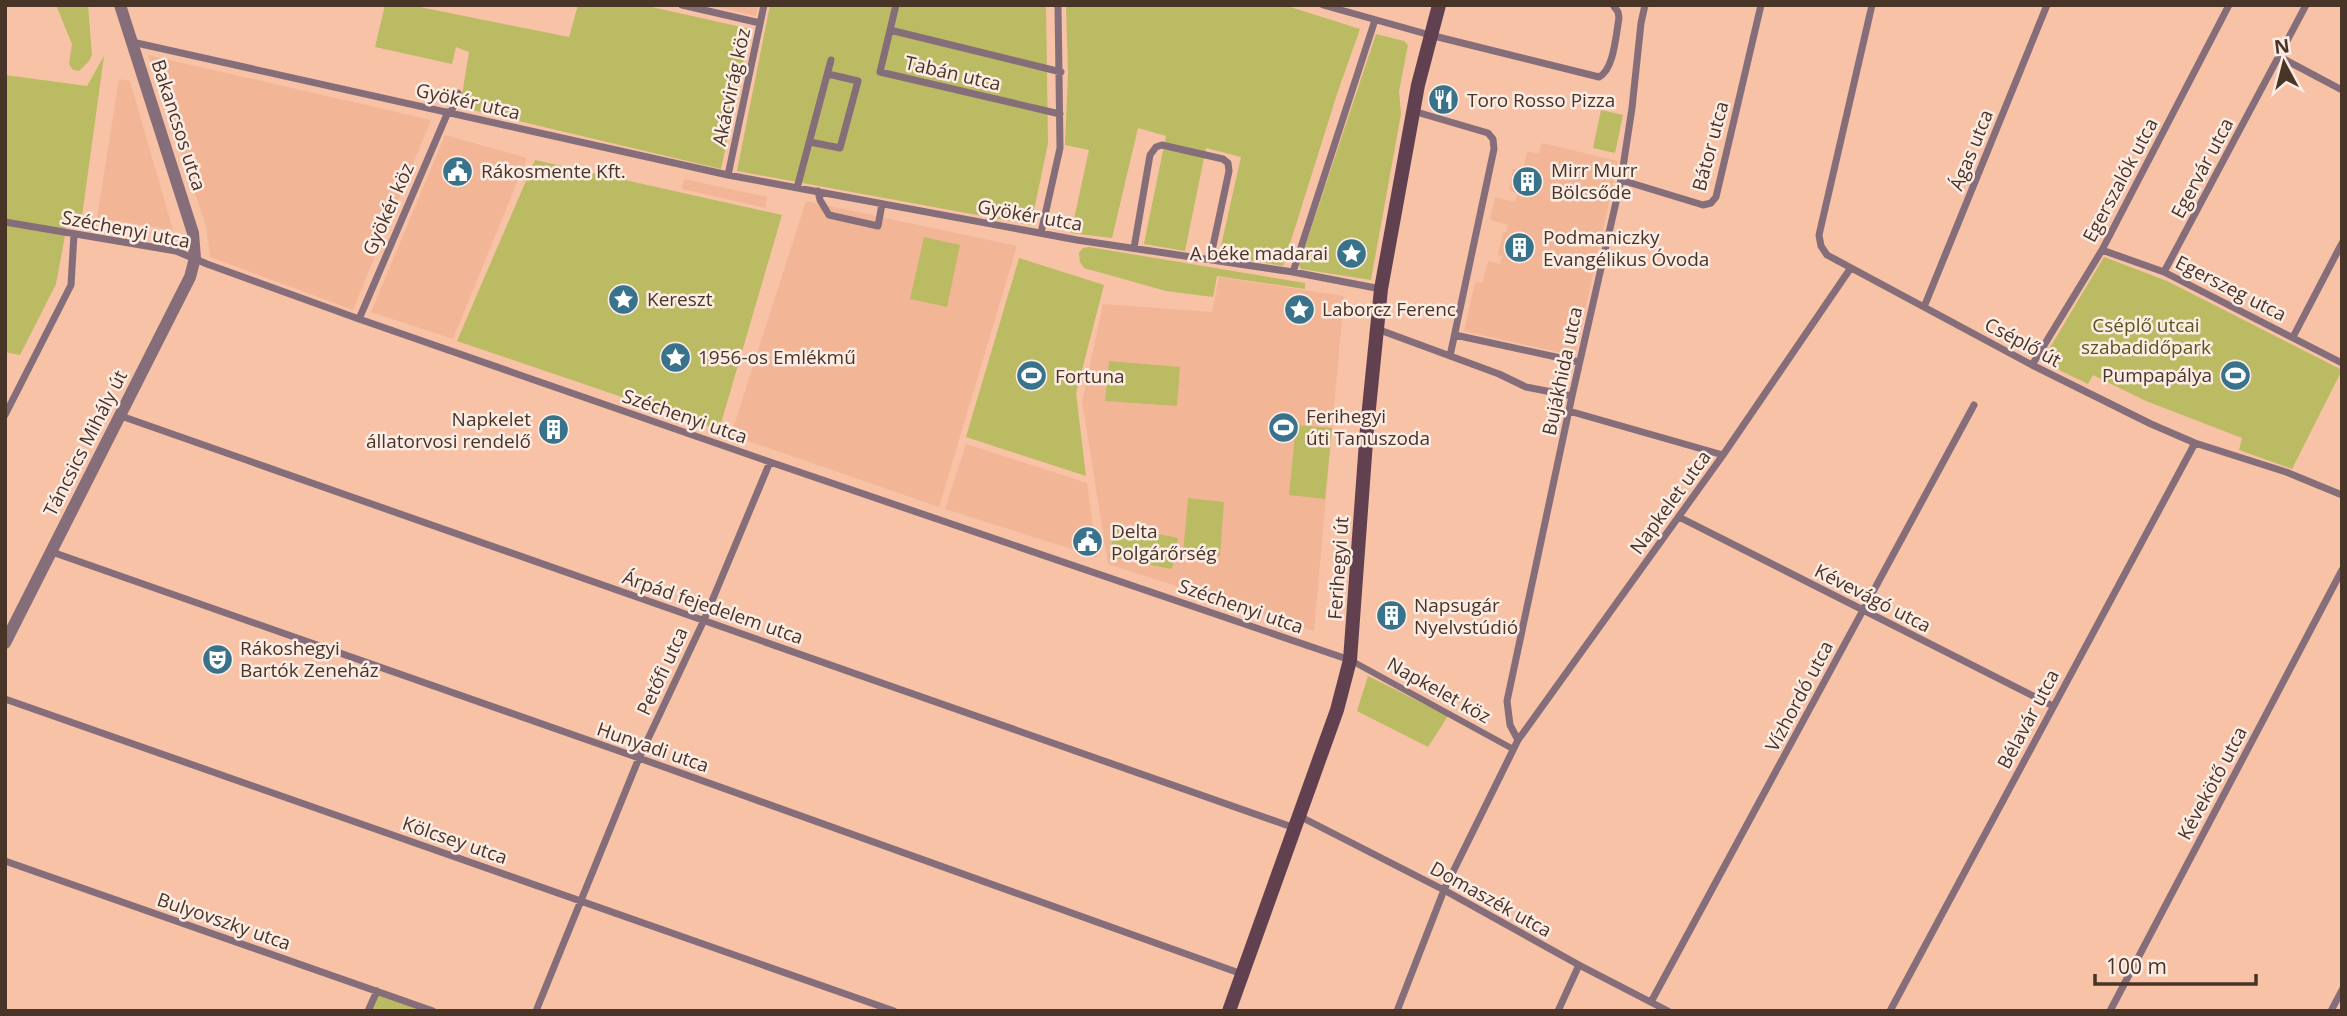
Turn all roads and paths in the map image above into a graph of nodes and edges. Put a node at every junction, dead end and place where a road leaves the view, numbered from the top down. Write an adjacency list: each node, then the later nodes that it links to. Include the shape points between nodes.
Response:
1 (120, 5): 19 (street, Bakancsos utca)
2 (682, 5): 16 (street)
3 (764, 5): 16 (street, Akácvirág köz)
4 (896, 5): 17 (street, Tabán utca)
5 (1058, 5): 22 (street)
6 (1439, 5): 18 (main road, Ferihegyi út)
7 (1613, 5): 18 (street, via 1619,18 1608,68 1599,77)
8 (1644, 5): 31 (street, Bujákhida utca)
9 (1761, 5): 31 (street, Bátor utca, via 1712,203 1703,205)
10 (1872, 5): 43 (street, via 1819,235 1827,255)
11 (2047, 5): 47 (street, Ágas utca)
12 (2229, 5): 40 (street, Egerszalók utca)
13 (2306, 5): 20 (street, Egervár utca)
14 (1325, 6): 15 (street)
15 (1375, 20): 18 (street); 44 (street)
16 (760, 23): 30 (street, Akácvirág köz)
17 (890, 30): 22 (street, Tabán utca); 28 (street, Tabán utca, via 880,72)
18 (1430, 35): 26 (main road, Ferihegyi út)
19 (132, 42): 27 (street, Gyökér utca); 41 (street, Bakancsos utca, via 193,233)
20 (2280, 57): 24 (street); 45 (street, Egervár utca)
21 (831, 60): 23 (street)
22 (1060, 72): 28 (street)
23 (828, 74): 29 (street); 29 (street, via 858,80 840,148)
24 (2342, 90)
25 (458, 93): 27 (street, Gyökér köz)
26 (1413, 111): 46 (main road, Ferihegyi út); 50 (street, via 1488,133 1493,139)
27 (450, 112): 30 (street, Gyökér utca); 48 (street, Gyökér köz)
28 (1060, 114): 36 (street, via 1060,148)
29 (810, 142): 32 (street)
30 (728, 175): 32 (street, Gyökér utca)
31 (1621, 180): 53 (street, Bujákhida utca)
32 (797, 188): 33 (street, Gyökér utca)
33 (818, 191): 34 (street, Gyökér utca); 34 (street, via 830,215 878,226)
34 (882, 204): 36 (street, Gyökér utca)
35 (5, 222): 37 (street, Széchenyi utca)
36 (1041, 233): 39 (street, Gyökér utca)
37 (74, 234): 41 (street, Széchenyi utca, via 176,250); 59 (street, via 71,285)
38 (2342, 243): 51 (street)
39 (1134, 248): 42 (street, Gyökér utca); 42 (street, via 1150,155 1156,147 1170,146 1228,163)
40 (2102, 250): 45 (street, Egerszeg utca); 55 (street, Egerszalók utca)
41 (195, 258): 48 (street, Széchenyi utca); 60 (street, Táncsics Mihály út, via 190,277)
42 (1210, 260): 44 (street, Gyökér utca)
43 (1850, 269): 47 (street, Cséplő út); 62 (street, Napkelet utca)
44 (1293, 272): 46 (street, Gyökér utca)
45 (2164, 272): 51 (street, Egerszeg utca)
46 (1381, 289): 49 (main road, Ferihegyi út)
47 (1924, 307): 55 (street, Cséplő út)
48 (359, 318): 63 (street, Széchenyi utca)
49 (1376, 328): 52 (street); 71 (main road, Ferihegyi út)
50 (1455, 335): 52 (street); 53 (street)
51 (2293, 337): 54 (street, Egerszeg utca)
52 (1450, 356): 56 (street, via 1526,387)
53 (1579, 362): 56 (street, Bujákhida utca)
54 (2342, 363)
55 (2032, 365): 61 (street, Cséplő út)
56 (1572, 396): 58 (street, Bujákhida utca)
57 (1974, 405): 68 (street, Vízhordó utca)
58 (1569, 411): 62 (street); 74 (street, Bujákhida utca, via 1507,701 1510,725)
59 (5, 415)
60 (121, 416): 66 (street, Táncsics Mihály út); 69 (street, Árpád fejedelem utca)
61 (2195, 443): 64 (street, Cséplő út); 73 (street, Bélavár utca)
62 (1723, 455): 65 (street, Napkelet utca)
63 (770, 462): 69 (street, Petőfi utca); 71 (street, Széchenyi utca)
64 (2342, 495)
65 (1679, 517): 68 (street, Kévevágó utca); 74 (street, Napkelet utca)
66 (52, 552): 70 (street, Táncsics Mihály út); 76 (street, Hunyadi utca)
67 (2342, 570): 95 (street, Kévekötő utca)
68 (1863, 611): 73 (street, Kévevágó utca); 85 (street, Vízhordó utca)
69 (704, 620): 76 (street, Petőfi utca); 77 (street, Árpád fejedelem utca)
70 (5, 643)
71 (1350, 660): 75 (street, Napkelet köz); 77 (main road, Ferihegyi út)
72 (5, 699): 80 (street, Kölcsey utca)
73 (2053, 706): 94 (street, Bélavár utca)
74 (1518, 740): 75 (street, Napkelet utca)
75 (1514, 749): 79 (street, Napkelet utca)
76 (639, 758): 80 (street, Petőfi utca); 82 (street, Hunyadi utca)
77 (1297, 822): 79 (street, Domaszék utca); 82 (main road, Ferihegyi út)
78 (5, 861): 84 (street, Bulyovszky utca)
79 (1444, 890): 81 (street, Domaszék utca); 91 (street, Napkelet utca)
80 (581, 901): 88 (street, Petőfi utca); 89 (street, Kölcsey utca)
81 (1579, 965): 85 (street, Domaszék utca); 92 (street)
82 (1242, 974): 90 (main road, Ferihegyi út)
83 (2342, 990): 96 (street)
84 (377, 991): 86 (street); 87 (street, Bulyovszky utca)
85 (1651, 1002): 93 (street, Domaszék utca)
86 (368, 1011)
87 (433, 1011)
88 (536, 1011)
89 (894, 1011)
90 (1229, 1011)
91 (1397, 1011)
92 (1558, 1011)
93 (1668, 1011)
94 (1890, 1011)
95 (2110, 1011)
96 (2331, 1011)

